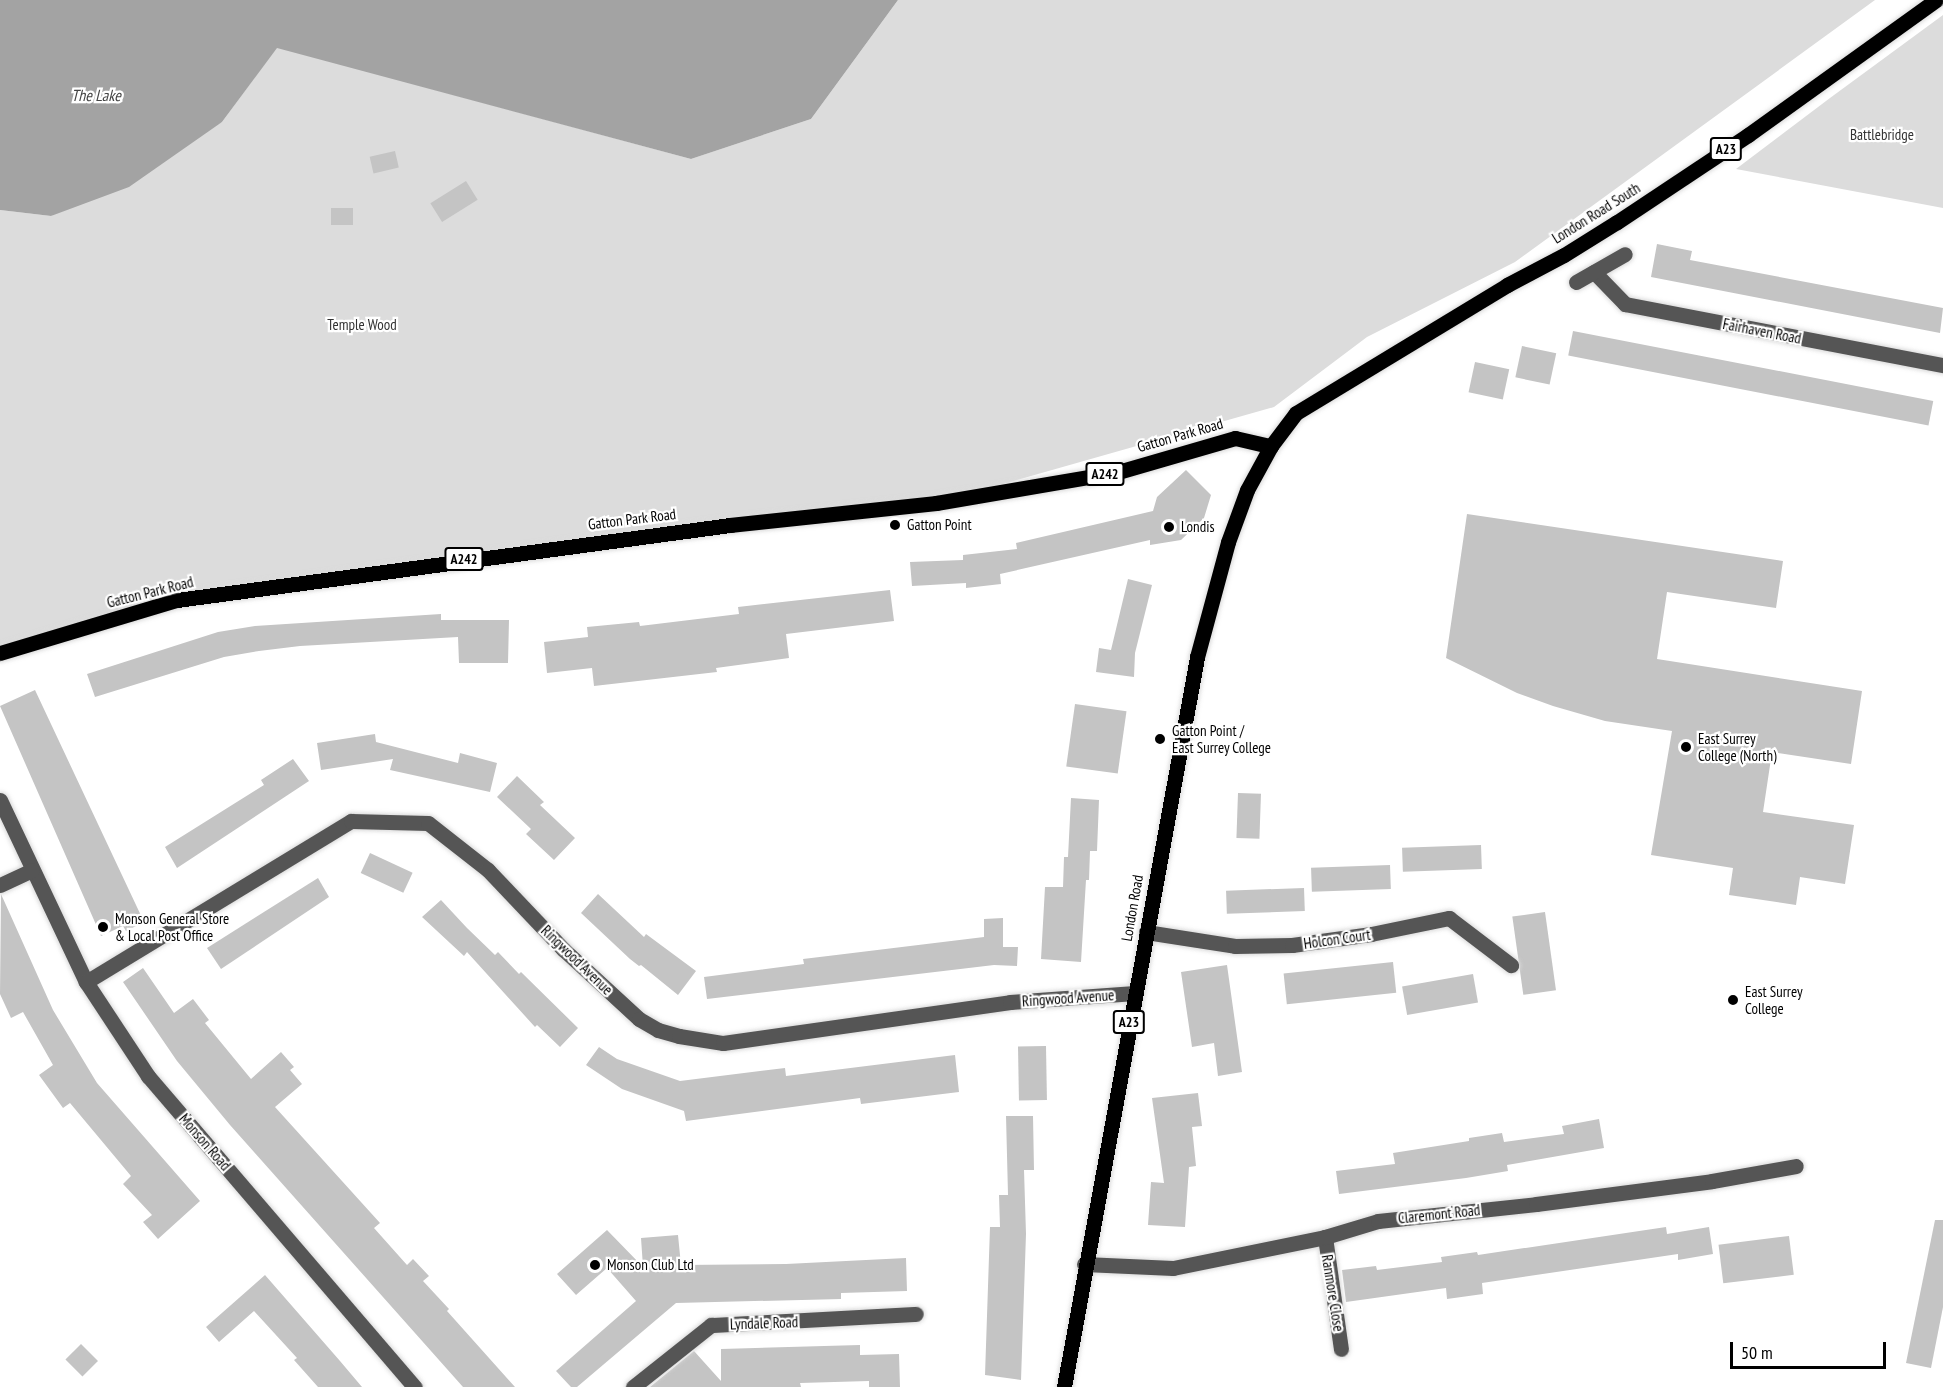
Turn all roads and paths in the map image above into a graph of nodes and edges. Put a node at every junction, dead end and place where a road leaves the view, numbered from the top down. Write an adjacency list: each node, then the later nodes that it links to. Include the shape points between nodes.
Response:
1 (1936, 0): 6 (main road, London Road South / A23, via 1748,135 1617,222 1296,413)
2 (1625, 254): 3 (street)
3 (1594, 272): 4 (street); 5 (street, Fairhaven Road, via 1625,304)
4 (1576, 282)
5 (1943, 365)
6 (1271, 446): 7 (main road, Gatton Park Road / A242, via 1235,438 1118,472 936,503 685,530 177,600); 11 (main road, London Road / A23, via 1247,490 1211,599)
7 (0, 653)
8 (0, 800): 9 (street, Monson Road)
9 (32, 870): 10 (street); 13 (street, Monson Road)
10 (0, 885)
11 (1146, 933): 12 (street, Holcon Court, via 1235,946 1292,945 1449,918); 14 (main road, London Road / A23)
12 (1511, 965)
13 (86, 982): 14 (street, Ringwood Avenue, via 351,821 428,823 488,870 563,949 639,1019 679,1036 723,1043 1010,1002); 20 (street, Monson Road, via 148,1076)
14 (1135, 993): 17 (main road, London Road / A23)
15 (1796, 1166): 16 (street, Claremont Road, via 1547,1203 1378,1221)
16 (1325, 1237): 17 (street, Claremont Road, via 1173,1268); 19 (street, Ranmore Close)
17 (1084, 1264): 22 (main road, London Road / A23)
18 (916, 1314): 21 (street, Lyndale Road, via 711,1325)
19 (1341, 1348)
20 (415, 1387)
21 (633, 1387)
22 (1064, 1387)

